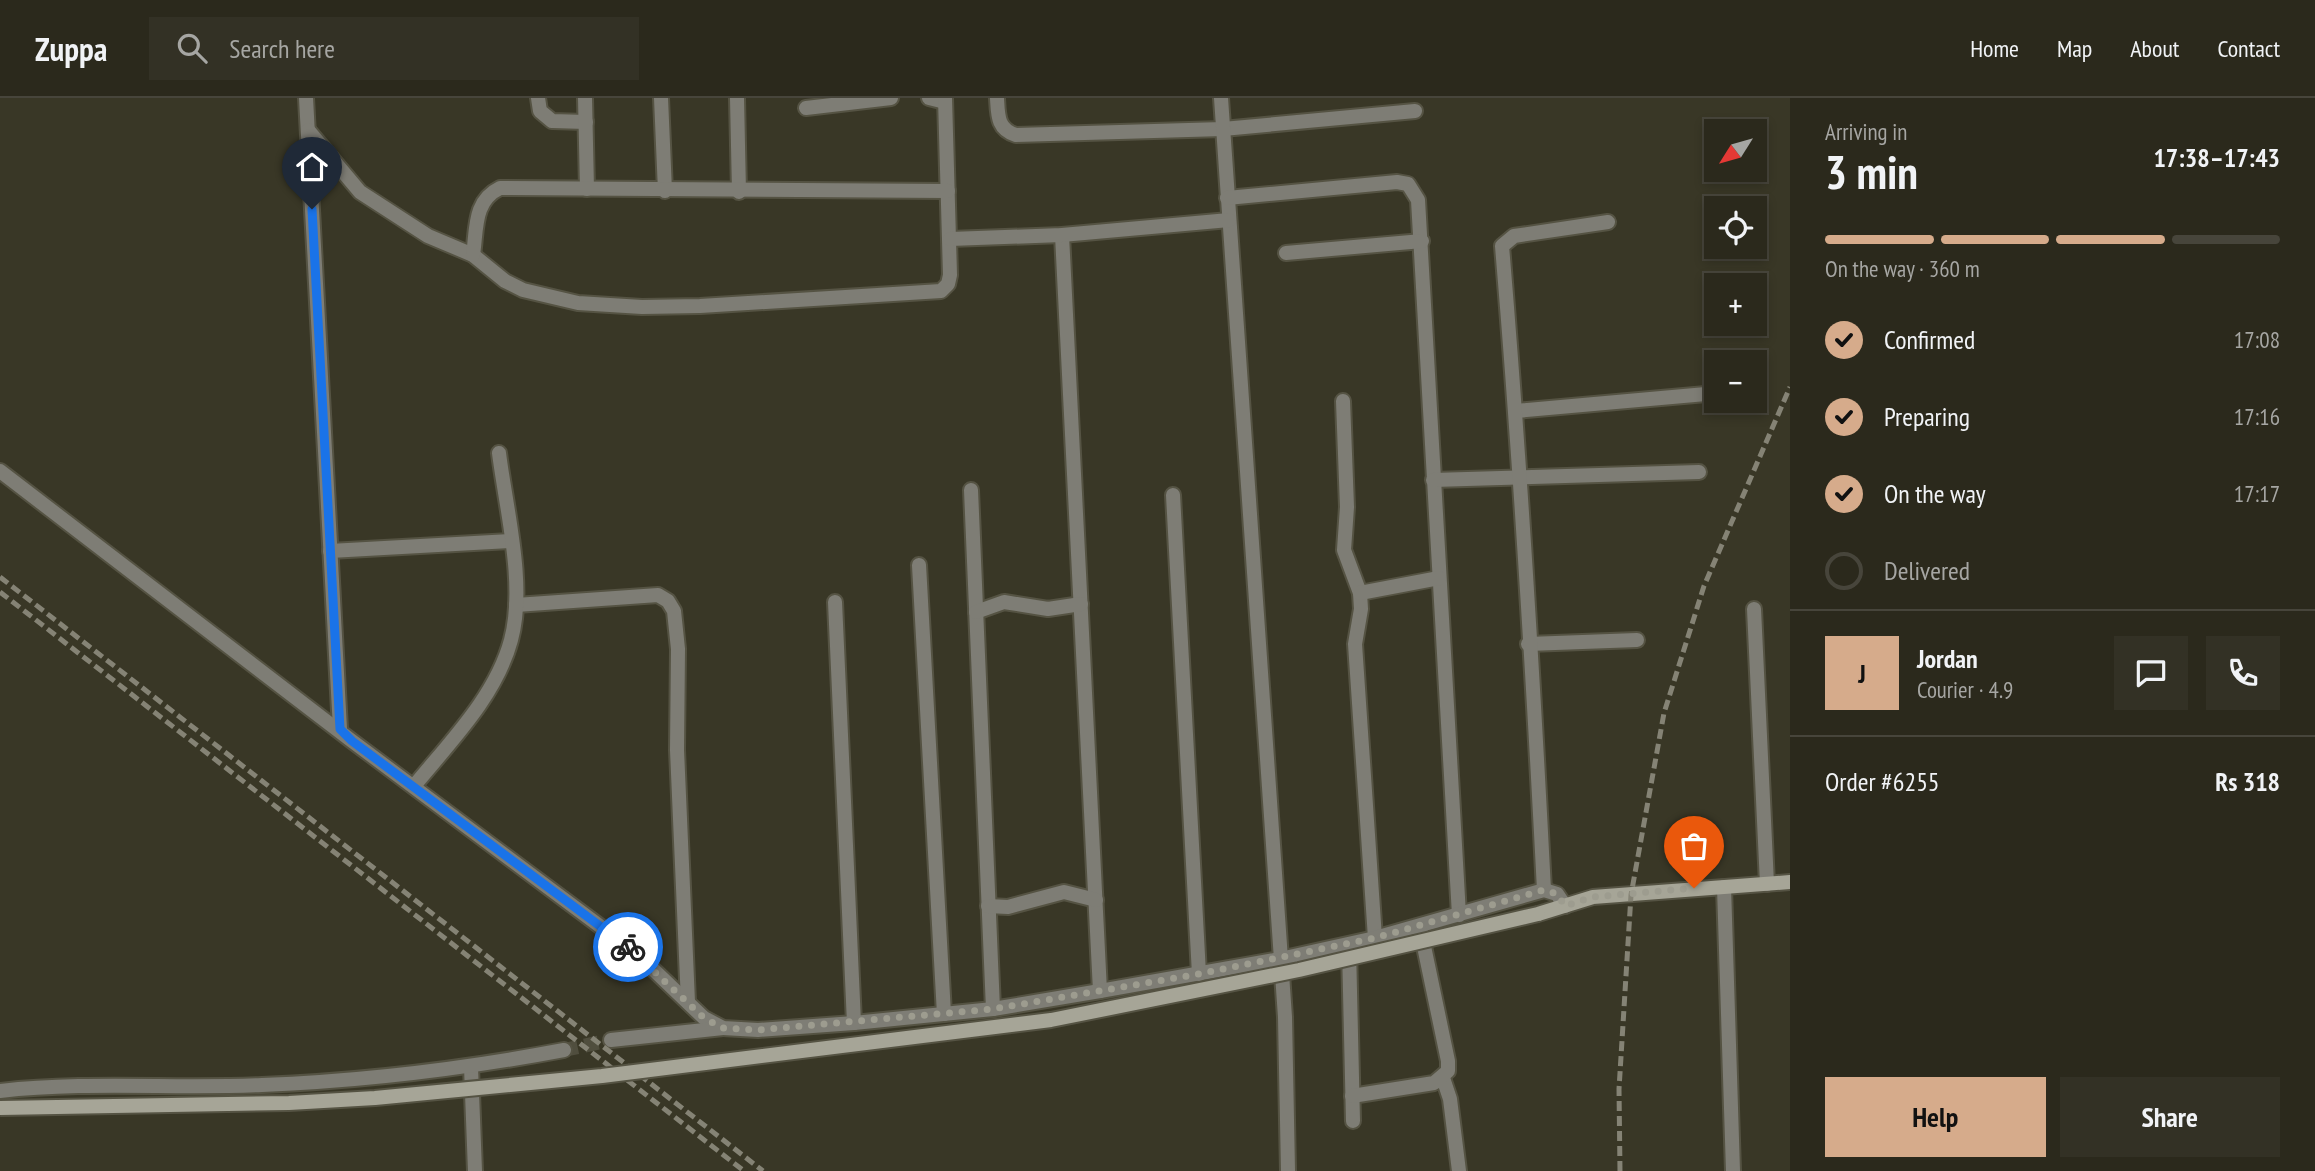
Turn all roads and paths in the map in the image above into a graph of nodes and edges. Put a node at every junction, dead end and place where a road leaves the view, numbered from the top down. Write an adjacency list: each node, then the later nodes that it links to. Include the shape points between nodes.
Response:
1 (306, 98): 15 (street)
2 (538, 98): 13 (street, via 540,111 552,121)
3 (585, 98): 13 (street)
4 (661, 98): 17 (street)
5 (737, 98): 19 (street)
6 (891, 98): 11 (street)
7 (929, 98): 10 (street)
8 (997, 98): 14 (street, via 998,121 1005,131 1016,135)
9 (1221, 98): 14 (street)
10 (945, 100): 18 (street)
11 (806, 108)
12 (1415, 111): 14 (street)
13 (586, 122): 16 (street)
14 (1223, 129): 20 (street)
15 (308, 130): 27 (street, via 360,192 428,236); 39 (street)
16 (587, 189): 17 (street); 27 (street, via 500,188 486,195 479,208)
17 (665, 191): 19 (street)
18 (948, 191): 19 (street); 24 (street)
19 (739, 192)
20 (1227, 198): 21 (street); 25 (street, via 1408,184 1418,200)
21 (1229, 220): 23 (street); 63 (street)
22 (1608, 222): 30 (street, via 1504,241)
23 (1062, 235): 24 (street); 44 (street)
24 (950, 239): 27 (street, via 948,284 931,294 701,306 642,307 564,300 523,290)
25 (1422, 240): 26 (street); 35 (street)
26 (1286, 253)
27 (473, 255)
28 (1704, 394): 30 (street)
29 (1343, 401): 42 (street, via 1344,550)
30 (1516, 411): 34 (street)
31 (499, 453): 38 (street)
32 (0, 471): 50 (street)
33 (1699, 472): 34 (street)
34 (1521, 478): 35 (street); 49 (street)
35 (1433, 480): 41 (street)
36 (971, 490): 47 (street)
37 (1173, 495): 64 (street)
38 (511, 541): 39 (street); 45 (street)
39 (330, 551): 50 (street)
40 (919, 565): 68 (street)
41 (1439, 578): 42 (street); 59 (street)
42 (1360, 593): 61 (street, via 1356,645)
43 (835, 602): 69 (street)
44 (1081, 604): 47 (street, via 1048,609 1004,601); 56 (street)
45 (516, 605): 51 (street, via 511,639 495,680); 66 (street, via 658,595 674,611)
46 (1754, 610): 53 (street)
47 (976, 612): 57 (street)
48 (1637, 640): 49 (street)
49 (1528, 644): 55 (street)
50 (340, 729): 51 (street)
51 (414, 786): 66 (street, via 636,953)
52 (1790, 882): 53 (main road)
53 (1767, 884): 54 (main road)
54 (1724, 887): 58 (main road, via 1593,897); 82 (street)
55 (1544, 890): 58 (street, via 1557,894); 59 (street)
56 (1096, 900): 57 (street, via 1065,892 1008,907); 65 (street)
57 (988, 906): 67 (street)
58 (1565, 906): 77 (main road, bridge, via 1298,970 1051,1020 602,1076 375,1098)
59 (1459, 915): 60 (street)
60 (1420, 926): 61 (street); 74 (street, via 1448,1060)
61 (1375, 938): 62 (street)
62 (1349, 944): 63 (street); 76 (street)
63 (1280, 959): 64 (street); 80 (street)
64 (1199, 974): 65 (street)
65 (1100, 991): 67 (street)
66 (688, 1003): 70 (street)
67 (993, 1009): 68 (street)
68 (944, 1014): 69 (street)
69 (854, 1023): 70 (street)
70 (723, 1028): 71 (street)
71 (611, 1040)
72 (564, 1050): 73 (street)
73 (471, 1068): 75 (street, via 310,1083); 79 (street)
74 (1443, 1078): 76 (street); 81 (street)
75 (0, 1091)
76 (1352, 1096): 78 (street)
77 (0, 1108)
78 (1353, 1121)
79 (475, 1171)
80 (1288, 1171)
81 (1459, 1171)
82 (1733, 1171)

